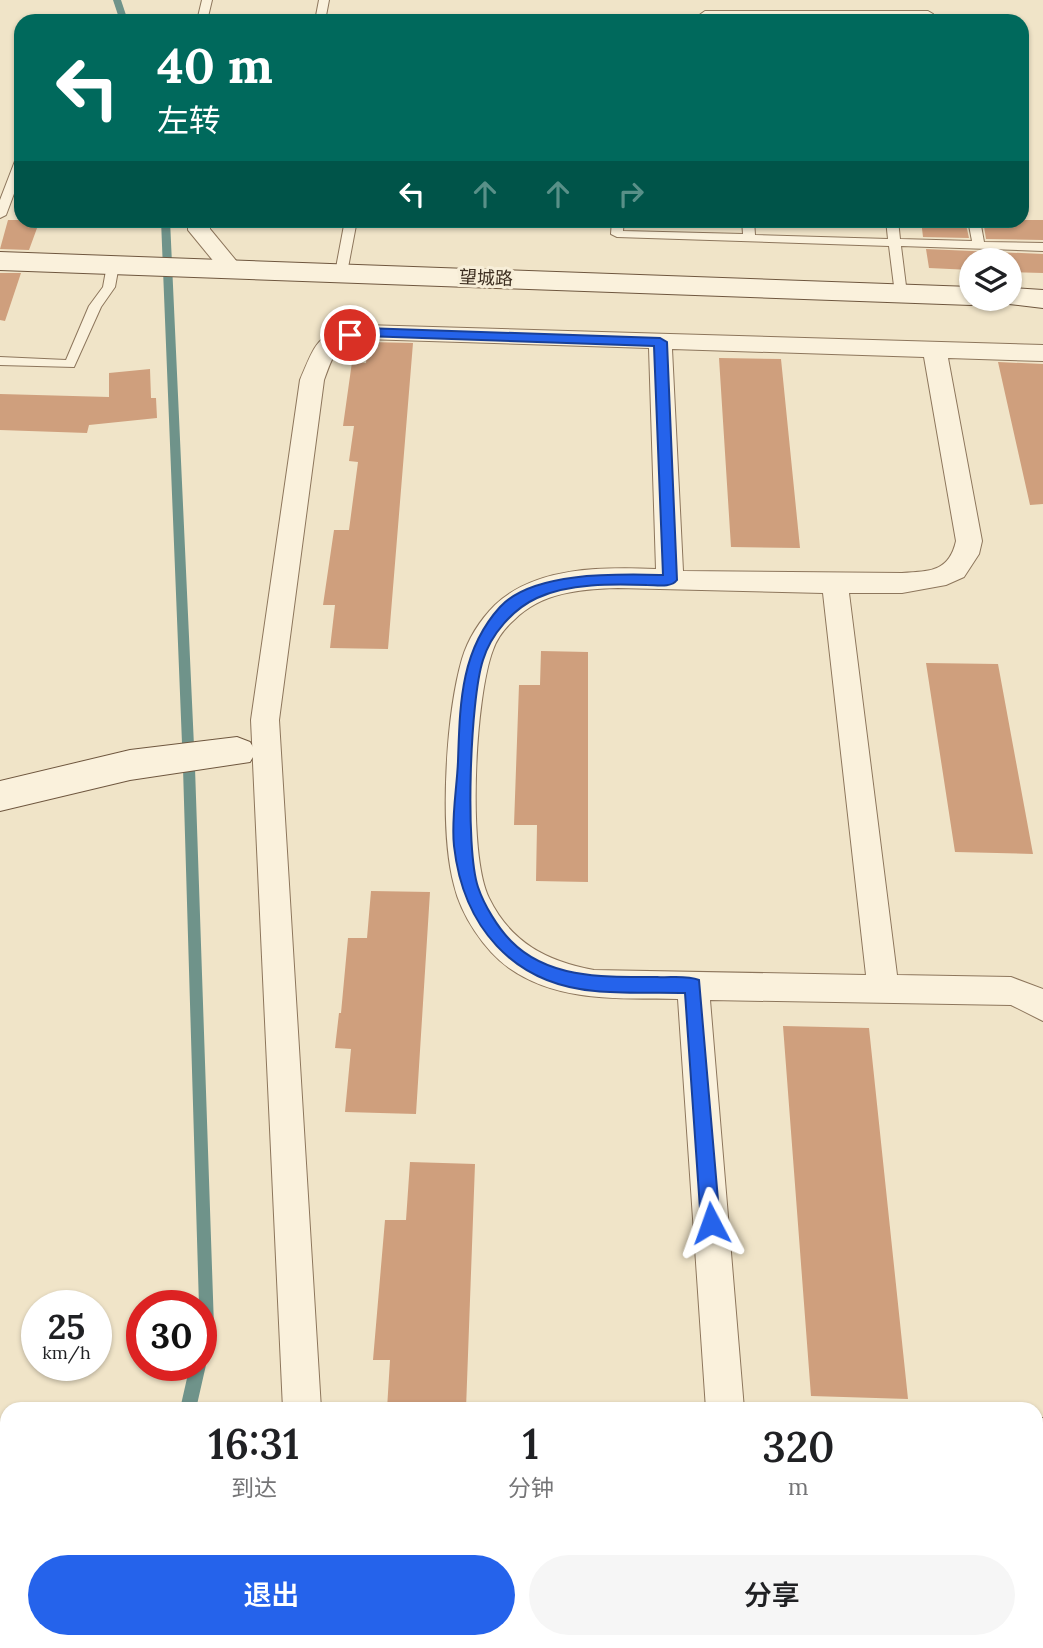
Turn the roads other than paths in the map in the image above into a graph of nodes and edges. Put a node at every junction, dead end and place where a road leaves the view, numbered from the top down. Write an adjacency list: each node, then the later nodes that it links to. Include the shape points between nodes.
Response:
1 (705, 14): 2 (lane)
2 (928, 14)
3 (14, 178): 4 (lane)
4 (0, 213)
5 (199, 228): 19 (street)
6 (349, 228): 20 (lane)
7 (617, 228): 12 (lane, via 617,234)
8 (693, 228): 12 (lane)
9 (748, 228): 13 (lane)
10 (893, 228): 14 (lane)
11 (976, 228): 15 (lane)
12 (693, 237): 13 (lane)
13 (749, 238): 14 (lane)
14 (896, 243): 15 (lane); 21 (lane)
15 (979, 245): 16 (lane)
16 (1043, 247)
17 (0, 261): 18 (main road, 望城路)
18 (115, 265): 19 (main road, 望城路); 28 (lane, via 109,287 95,306 70,363)
19 (217, 269): 20 (main road, 望城路)
20 (341, 273): 21 (main road, 望城路)
21 (901, 293): 22 (main road, 望城路)
22 (959, 295)
23 (1022, 298): 24 (main road)
24 (1043, 299)
25 (660, 342): 26 (street); 29 (street); 31 (street, via 364,332 336,338 324,350 312,380 265,720)
26 (935, 350): 27 (street); 30 (street, via 969,541 966,558 939,580)
27 (1043, 353)
28 (0, 361)
29 (670, 580): 30 (street); 33 (street, via 560,585 506,610 476,657 469,689 462,843 470,887 482,913 506,947 531,964 559,977 594,984)
30 (835, 584): 34 (street)
31 (251, 750): 32 (main road, via 130,765); 36 (street)
32 (0, 796)
33 (693, 985): 34 (street); 37 (street)
34 (883, 988): 35 (street, via 1011,991)
35 (1043, 1007)
36 (301, 1402)
37 (723, 1402)

